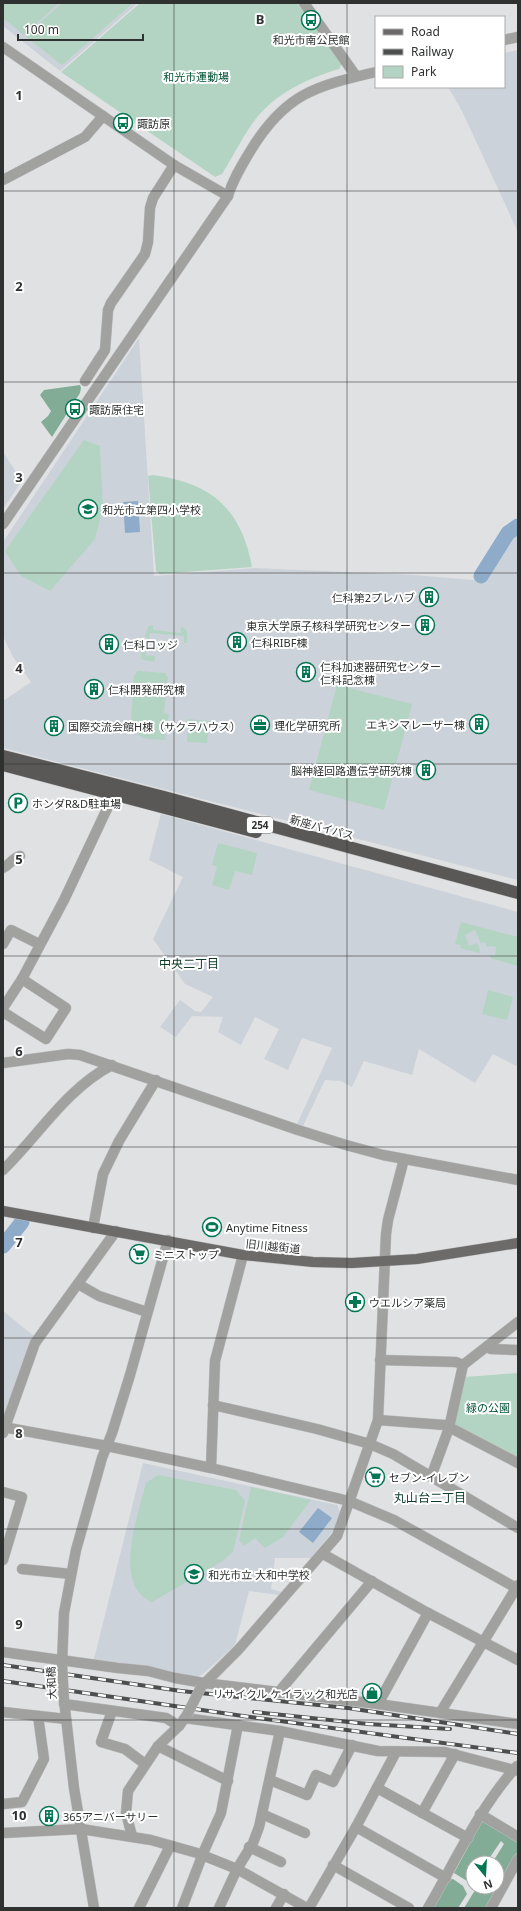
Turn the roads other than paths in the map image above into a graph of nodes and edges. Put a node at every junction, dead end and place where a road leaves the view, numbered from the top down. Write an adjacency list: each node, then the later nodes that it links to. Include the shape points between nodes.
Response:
1 (304, 3): 6 (street)
2 (518, 37): 3 (street)
3 (505, 40)
4 (3, 47): 7 (street)
5 (375, 72): 6 (street)
6 (356, 76): 10 (street, via 309,92 279,112 265,128 239,169)
7 (103, 116): 8 (street); 9 (street, via 85,137)
8 (174, 165): 10 (street); 11 (street, via 153,198 145,254 111,303 108,310 105,350)
9 (3, 180)
10 (228, 196): 12 (street)
11 (85, 381)
12 (3, 524)
13 (3, 756): 18 (highway, 新座バイパス / 254)
14 (3, 765): 15 (highway, 新座バイパス / 254)
15 (114, 794): 19 (highway, 新座バイパス / 254); 21 (street, via 64,900)
16 (20, 856): 17 (street, via 13,858)
17 (3, 868)
18 (518, 893)
19 (518, 902)
20 (3, 944): 21 (street, via 11,930)
21 (40, 944): 22 (street)
22 (22, 979): 23 (street); 24 (street, via 66,1008 46,1039)
23 (3, 1008)
24 (3, 1012)
25 (3, 1063): 26 (street, via 68,1054)
26 (112, 1065): 27 (street); 29 (street, via 79,1087)
27 (156, 1080): 28 (street, via 298,1130); 32 (street, via 119,1141 103,1174)
28 (404, 1159): 30 (street); 37 (street, via 388,1220)
29 (3, 1170)
30 (518, 1180)
31 (3, 1211): 32 (main road, 旧川越街道)
32 (93, 1228): 33 (main road, 旧川越街道)
33 (116, 1231): 34 (main road, 旧川越街道); 38 (street)
34 (168, 1240): 36 (main road, 旧川越街道); 39 (street, 大和橋)
35 (518, 1243): 37 (main road, 旧川越街道)
36 (243, 1255): 37 (main road, 旧川越街道, via 313,1262); 45 (street, via 214,1361)
37 (384, 1262): 43 (street)
38 (78, 1284): 39 (street, via 99,1296); 48 (street, via 35,1343)
39 (147, 1312): 50 (street, 大和橋)
40 (518, 1322): 41 (street)
41 (487, 1347): 42 (street); 44 (street)
42 (518, 1350)
43 (380, 1360): 44 (street, via 456,1362); 46 (street)
44 (463, 1365): 47 (street)
45 (213, 1405): 49 (street); 52 (street)
46 (378, 1420): 47 (street, via 445,1425); 49 (street)
47 (449, 1428): 51 (street); 53 (street)
48 (4, 1429): 50 (street)
49 (370, 1444): 53 (street); 55 (street)
50 (107, 1446): 52 (street); 61 (street, 大和橋, via 90,1498)
51 (518, 1463)
52 (211, 1468): 55 (street)
53 (431, 1476): 56 (street)
54 (3, 1492): 57 (street, via 22,1497)
55 (350, 1501): 58 (street, via 337,1536); 63 (street, via 394,1520)
56 (518, 1528)
57 (5, 1541): 59 (street)
58 (322, 1554): 62 (street); 69 (street, via 239,1649)
59 (3, 1560)
60 (22, 1569): 61 (street)
61 (71, 1574): 68 (street, 大和橋, via 64,1613)
62 (372, 1581): 64 (street); 70 (street)
63 (517, 1587): 65 (street)
64 (428, 1613): 65 (street); 72 (street)
65 (483, 1642): 67 (street); 75 (street)
66 (3, 1652): 68 (street)
67 (518, 1660)
68 (62, 1662): 69 (street, via 148,1671); 71 (street, 大和橋, bridge)
69 (202, 1685): 70 (street); 77 (street, bridge)
70 (278, 1693): 72 (street)
71 (64, 1702): 73 (street); 78 (street, 大和橋)
72 (378, 1704): 75 (street)
73 (112, 1711): 81 (street, via 166,1718); 87 (street, via 101,1742 125,1749)
74 (3, 1712): 76 (street)
75 (440, 1713): 79 (street)
76 (38, 1716): 78 (street); 92 (street, via 44,1759 22,1802)
77 (186, 1716): 80 (street); 81 (street)
78 (66, 1719): 97 (street, 大和橋)
79 (518, 1724)
80 (238, 1725): 82 (street); 90 (street)
81 (179, 1726): 84 (street)
82 (280, 1731): 83 (street); 89 (street)
83 (352, 1745): 85 (street); 89 (street, via 333,1782 316,1775 307,1795)
84 (158, 1746): 87 (street); 90 (street)
85 (396, 1752): 86 (street); 91 (street)
86 (455, 1754): 88 (street); 93 (street)
87 (145, 1764): 100 (street, via 132,1783 126,1801 126,1813)
88 (516, 1768): 95 (street, via 498,1786)
89 (270, 1780): 94 (street)
90 (228, 1781): 105 (street, via 221,1813)
91 (377, 1788): 93 (street); 96 (street)
92 (3, 1804)
93 (422, 1813): 102 (street)
94 (262, 1814): 99 (street); 104 (street)
95 (480, 1814): 101 (street); 102 (street)
96 (356, 1827): 108 (street); 110 (street)
97 (81, 1829): 98 (street); 100 (street); 112 (street, 大和橋)
98 (3, 1833)
99 (305, 1833)
100 (132, 1836): 103 (street)
101 (518, 1836)
102 (468, 1838): 110 (street)
103 (170, 1846): 105 (street); 113 (street)
104 (249, 1847): 107 (street); 109 (street)
105 (203, 1855): 109 (street); 114 (street)
106 (518, 1859): 120 (street)
107 (281, 1862)
108 (333, 1865): 117 (street); 118 (street)
109 (237, 1869): 111 (street); 115 (street)
110 (446, 1878): 119 (street)
111 (284, 1894): 116 (street); 117 (street)
112 (94, 1908)
113 (139, 1908)
114 (182, 1908)
115 (219, 1908)
116 (276, 1908)
117 (308, 1908)
118 (409, 1908)
119 (428, 1908)
120 (491, 1908)

